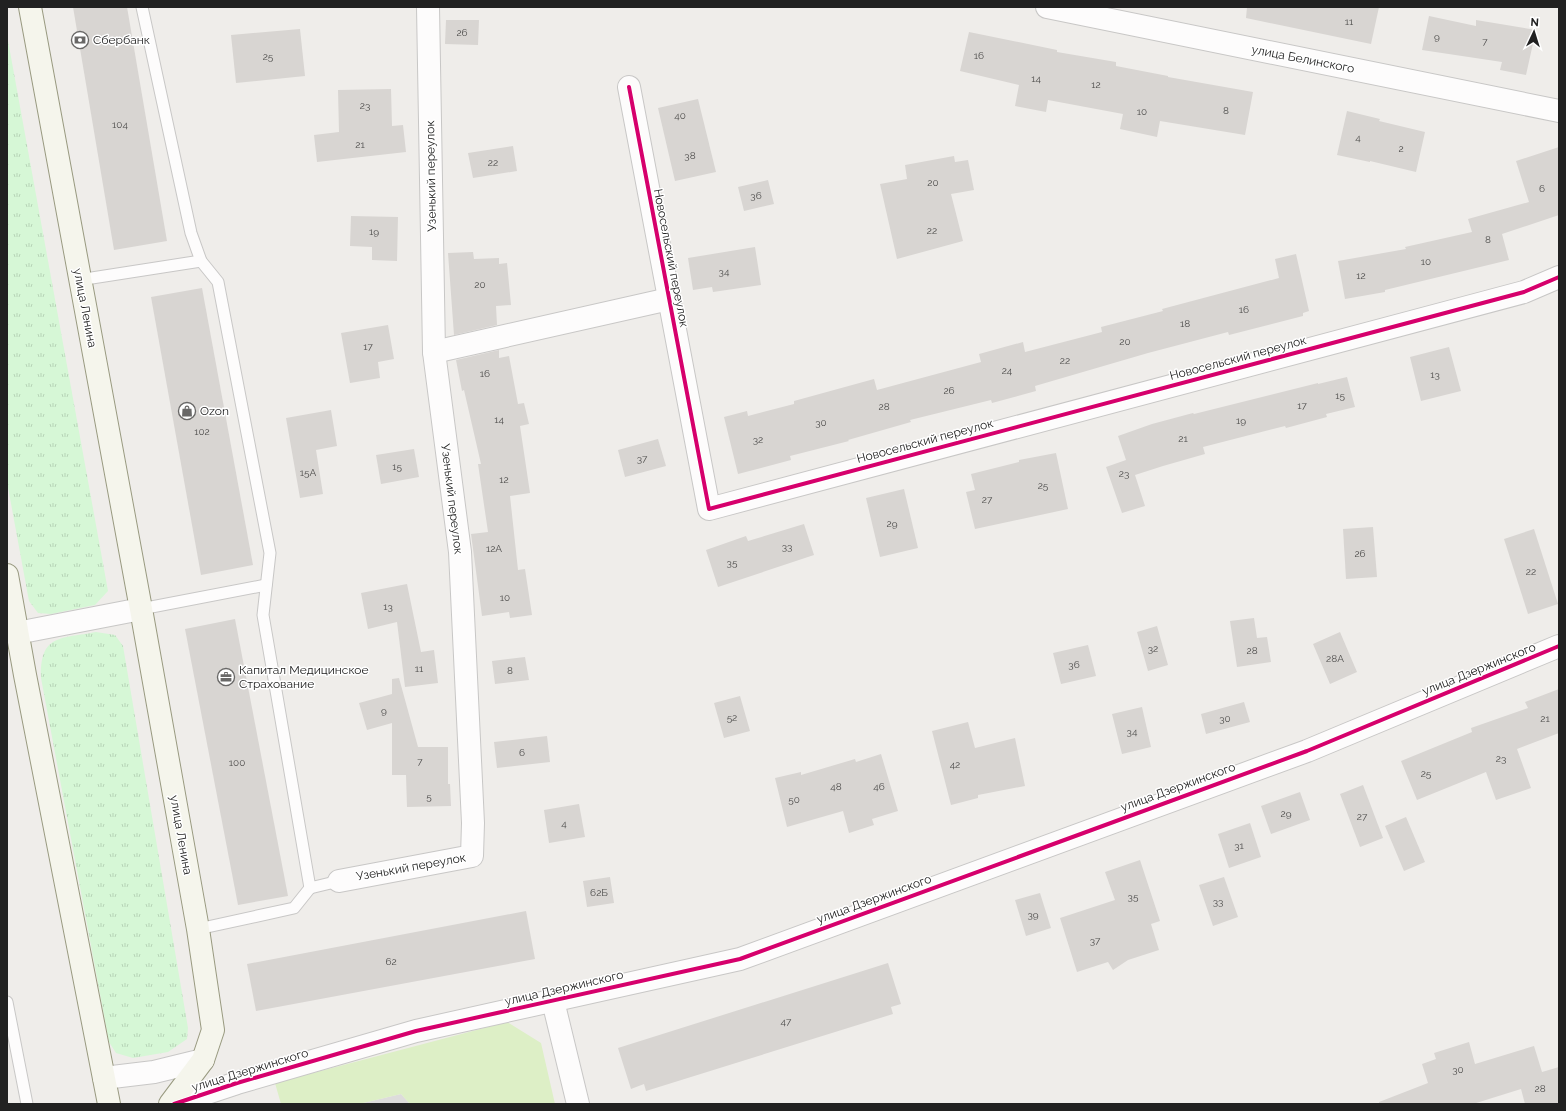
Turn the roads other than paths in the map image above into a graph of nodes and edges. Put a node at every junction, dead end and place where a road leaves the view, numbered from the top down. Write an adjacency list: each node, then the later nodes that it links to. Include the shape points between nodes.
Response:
1 (30, 7): 9 (main road, улица Ленина)
2 (142, 7): 7 (lane, via 191,233)
3 (428, 7): 11 (street, Узенький переулок)
4 (1046, 7): 6 (street, улица Белинского)
5 (629, 87): 10 (street, Новосельский переулок)
6 (1559, 111)
7 (201, 261): 9 (lane); 13 (lane, via 218,282 270,553)
8 (1559, 277): 10 (street, Новосельский переулок, via 1524,292 709,509)
9 (79, 280): 14 (main road, улица Ленина)
10 (669, 299): 11 (street, Новосельский переулок)
11 (434, 352): 17 (street, Узенький переулок, via 460,552 473,823 472,856)
12 (7, 575): 15 (main road)
13 (266, 585): 14 (lane); 18 (lane, via 263,615)
14 (141, 609): 15 (street); 19 (main road, улица Ленина)
15 (12, 633): 23 (main road)
16 (1559, 646): 20 (street, улица Дзержинского, via 1307,751 740,959)
17 (339, 880): 18 (lane)
18 (310, 888): 19 (lane, via 294,908)
19 (198, 929): 22 (main road, улица Ленина, via 213,1030)
20 (553, 1001): 27 (street, улица Дзержинского, via 416,1031); 28 (street)
21 (7, 1002): 24 (lane)
22 (203, 1060): 23 (street, via 154,1072); 26 (main road, улица Ленина)
23 (104, 1078): 25 (main road)
24 (26, 1104)
25 (109, 1104)
26 (170, 1104)
27 (174, 1104)
28 (578, 1104)

